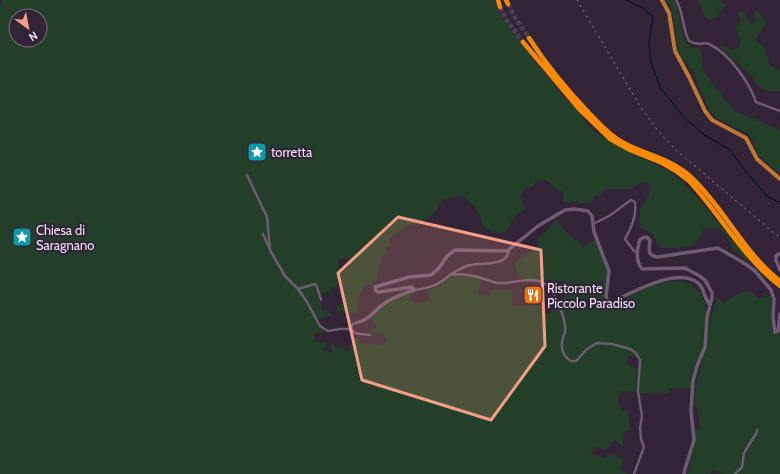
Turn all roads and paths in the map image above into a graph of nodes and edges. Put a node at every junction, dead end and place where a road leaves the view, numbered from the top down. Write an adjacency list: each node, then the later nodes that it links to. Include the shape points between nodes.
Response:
1 (498, 0): 4 (highway)
2 (662, 0): 10 (main road, via 669,13 674,51 705,111 712,120 746,138 757,159)
3 (676, 0): 8 (street, via 689,41 699,45 706,42 716,48 736,67 756,102)
4 (500, 7)
5 (529, 38): 7 (highway)
6 (523, 42): 7 (highway)
7 (544, 65): 18 (highway, via 582,108 622,142 664,159 688,174)
8 (780, 111)
9 (247, 175): 13 (street, via 267,217)
10 (780, 179)
11 (593, 224): 14 (street, via 589,211 565,210 538,226); 15 (street, via 631,200 635,202 636,209 626,239); 25 (street, via 609,271 606,296 608,304 664,280 680,278 690,279 698,284)
12 (263, 234): 13 (street)
13 (270, 250): 22 (street, via 285,276)
14 (509, 250): 19 (street, via 502,260 468,266); 23 (street, via 455,250 431,275 409,277 374,289 379,292 412,287)
15 (637, 252): 25 (street, via 638,262 644,270 682,267 705,280 711,289); 26 (street, via 640,239 645,237 650,241 649,254 657,257 718,248 744,263 771,290 774,299 775,332 778,331)
16 (780, 253): 17 (street, via 776,260)
17 (780, 270)
18 (768, 273): 20 (highway); 21 (highway)
19 (451, 274): 23 (street, via 434,286); 31 (street, via 483,278 496,283 544,283 559,304 565,332 562,349 571,362 576,361 597,342 630,349 636,353 640,360 638,391 642,416 641,439 644,447)
20 (780, 281)
21 (780, 286)
22 (298, 289): 24 (street, via 315,284); 28 (street, via 320,326 328,331)
23 (414, 290): 27 (street, via 397,295 370,317)
24 (321, 300)
25 (710, 305): 32 (street, via 705,347 693,381 693,444)
26 (780, 314)
27 (358, 322): 28 (street, via 352,325)
28 (352, 329): 29 (street, via 357,335)
29 (370, 335)
30 (757, 430): 33 (street, via 744,453 742,467)
31 (634, 474)
32 (684, 474)
33 (735, 474)

